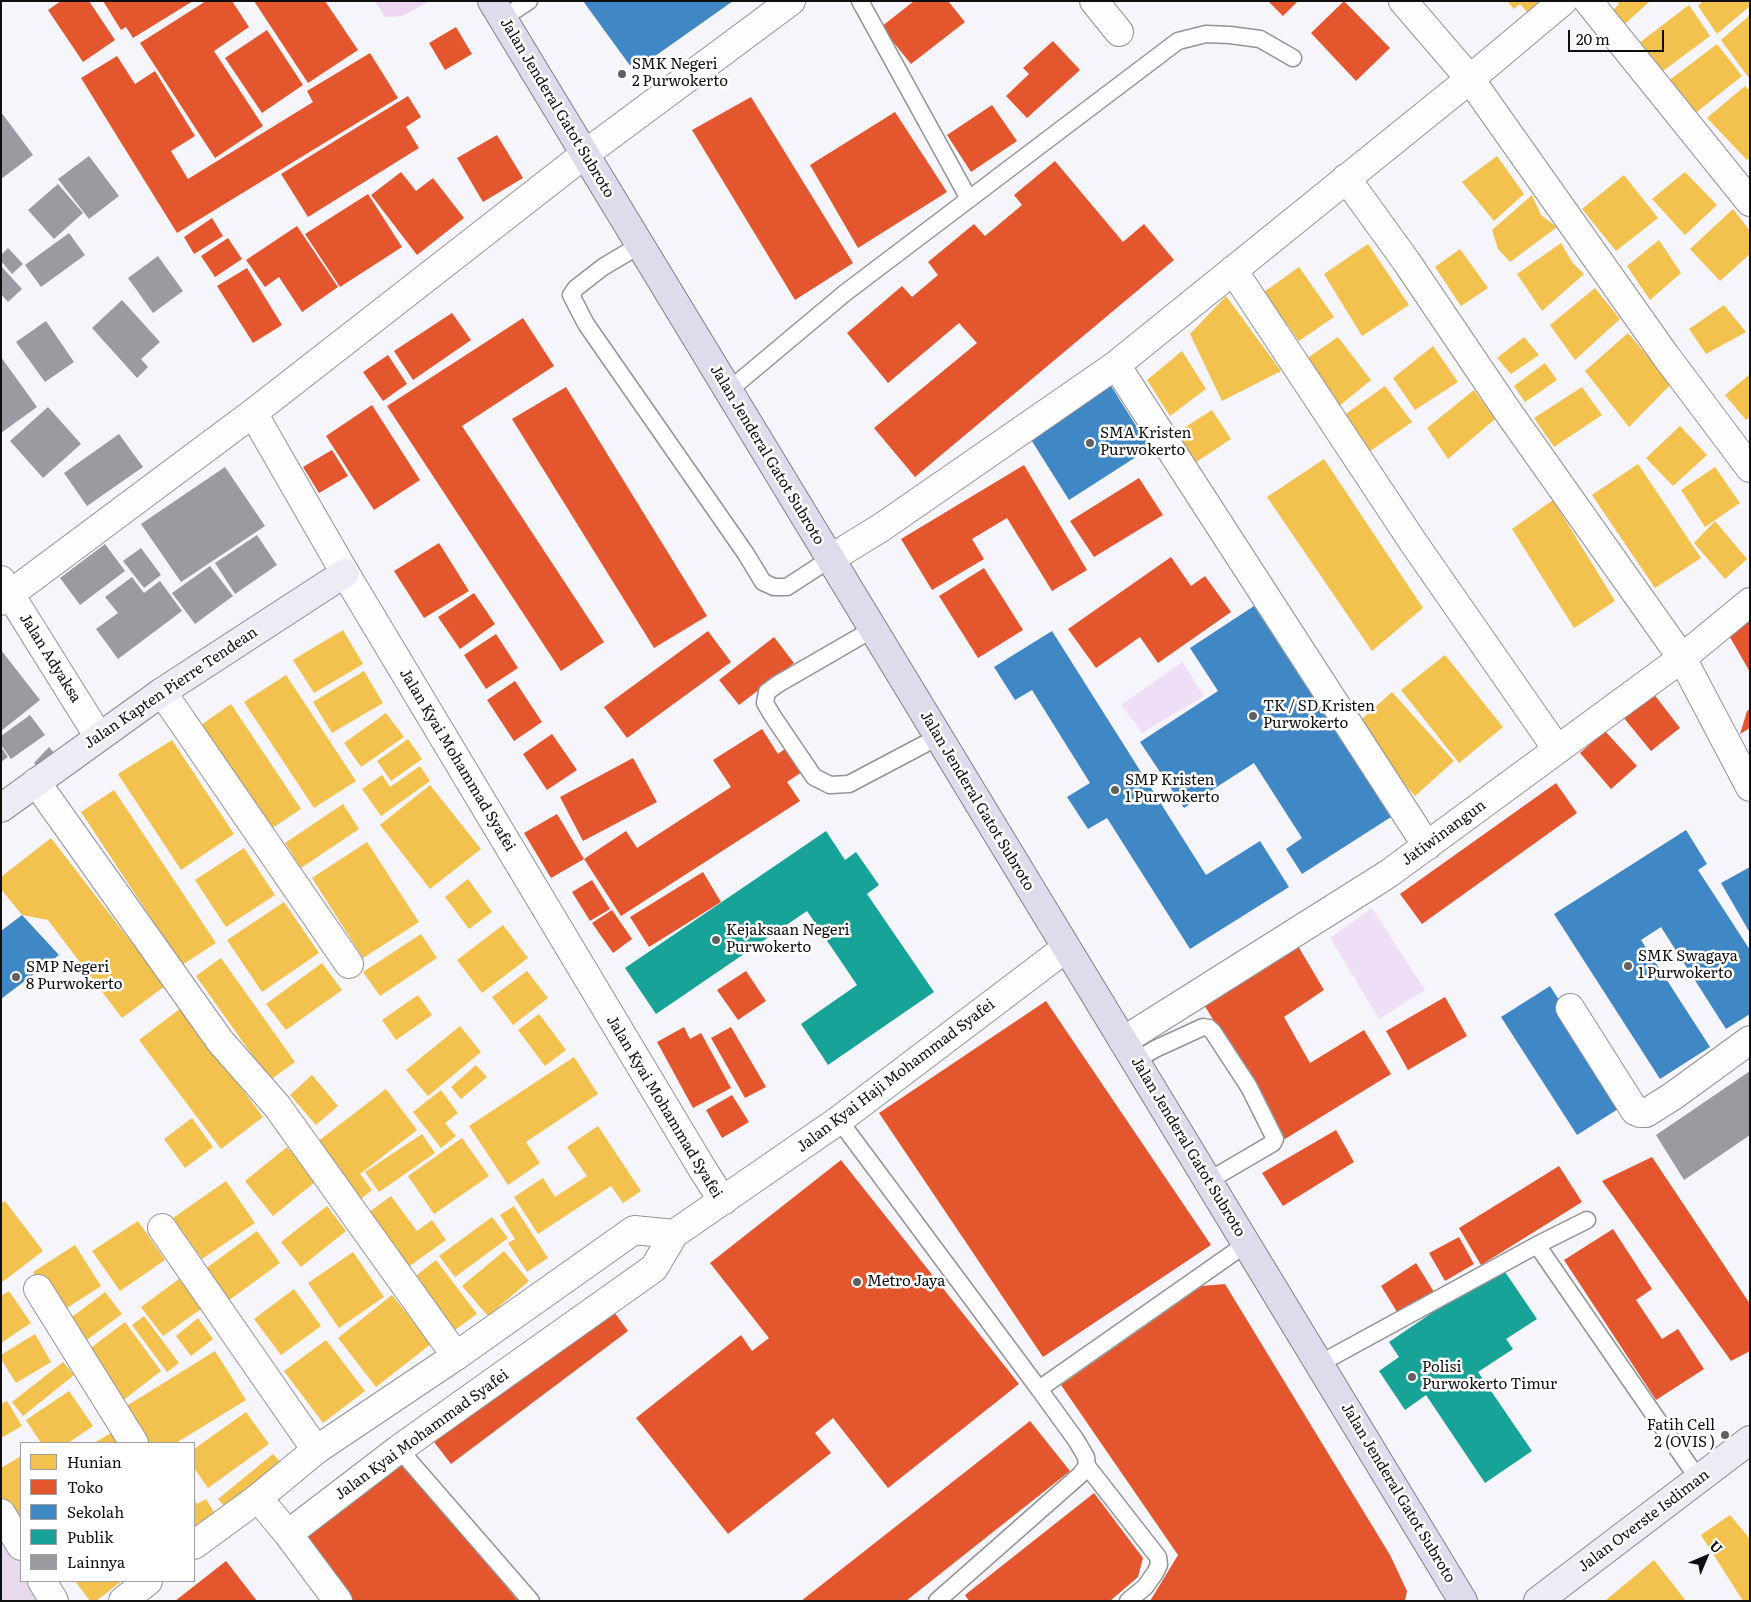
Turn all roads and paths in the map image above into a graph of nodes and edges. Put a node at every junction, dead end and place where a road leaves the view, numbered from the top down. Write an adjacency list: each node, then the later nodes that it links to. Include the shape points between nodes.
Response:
1 (529, 1): 8 (lane)
2 (792, 1): 12 (street)
3 (860, 1): 14 (lane)
4 (1094, 1): 9 (street)
5 (1403, 1): 11 (street)
6 (1563, 1): 11 (street)
7 (1588, 1): 15 (street)
8 (498, 10): 12 (main road, Jalan Jenderal Gatot Subroto)
9 (1119, 32)
10 (1293, 58): 14 (lane, via 1260,39 1206,34 1178,40)
11 (1470, 79): 13 (street); 21 (street, via 1665,355)
12 (585, 154): 16 (main road, Jalan Jenderal Gatot Subroto); 20 (street)
13 (1346, 178): 17 (street); 27 (street)
14 (969, 199): 19 (lane, via 845,293)
15 (1750, 202)
16 (640, 245): 19 (main road, Jalan Jenderal Gatot Subroto); 22 (lane, via 604,267 571,295 586,324 763,582 774,587 787,587)
17 (1233, 270): 18 (street); 31 (street, via 1413,542)
18 (1116, 365): 22 (street, via 882,527); 35 (street)
19 (728, 390): 22 (main road, Jalan Jenderal Gatot Subroto)
20 (253, 413): 23 (street, Jalan Kyai Mohammad Syafei); 24 (street)
21 (1750, 468)
22 (830, 559): 26 (main road, Jalan Jenderal Gatot Subroto)
23 (345, 573): 28 (main road, Jalan Kapten Pierre Tendean); 43 (street, Jalan Kyai Mohammad Syafei)
24 (4, 592): 29 (street, Jalan Adyaksa)
25 (1750, 602): 27 (street, Jatiwinangun)
26 (873, 629): 30 (main road, Jalan Jenderal Gatot Subroto); 30 (lane, via 767,692 766,703 772,715 814,777 830,786 849,784)
27 (1682, 658): 31 (street, Jatiwinangun); 33 (street)
28 (162, 692): 29 (main road, Jalan Kapten Pierre Tendean); 37 (street)
29 (99, 736): 32 (main road, Jalan Kapten Pierre Tendean)
30 (938, 737): 36 (main road, Jalan Jenderal Gatot Subroto)
31 (1557, 750): 35 (street, Jatiwinangun)
32 (36, 782): 34 (main road, Jalan Kapten Pierre Tendean); 50 (street, via 220,1041 277,1106)
33 (1750, 787)
34 (1, 808)
35 (1427, 846): 40 (street, Jatiwinangun)
36 (1066, 948): 40 (main road, Jalan Jenderal Gatot Subroto); 41 (street, Jalan Kyai Haji Mohammad Syafei)
37 (349, 964)
38 (1570, 1008): 39 (street, via 1635,1111 1646,1113)
39 (1750, 1040)
40 (1129, 1051): 42 (main road, Jalan Jenderal Gatot Subroto); 42 (lane, via 1155,1049 1203,1027 1209,1028 1248,1087 1275,1139)
41 (839, 1120): 43 (street, Jalan Kyai Haji Mohammad Syafei); 52 (lane)
42 (1208, 1181): 47 (main road, Jalan Jenderal Gatot Subroto)
43 (723, 1201): 46 (street, Jalan Kyai Mohammad Syafei)
44 (1587, 1220): 48 (lane)
45 (162, 1228): 56 (street)
46 (674, 1234): 50 (street, via 634,1230); 55 (street, Jalan Kyai Mohammad Syafei, via 654,1268)
47 (1246, 1244): 51 (main road, Jalan Jenderal Gatot Subroto); 52 (lane)
48 (1537, 1245): 51 (lane); 58 (lane)
49 (38, 1289): 54 (street)
50 (456, 1356): 56 (street)
51 (1319, 1364): 72 (main road, Jalan Jenderal Gatot Subroto)
52 (1038, 1389): 57 (lane, via 1076,1440 1086,1457)
53 (1750, 1440): 58 (main road, Jalan Overste Isdiman)
54 (133, 1442)
55 (399, 1449): 61 (street, Jalan Kyai Mohammad Syafei); 70 (lane)
56 (316, 1450): 59 (street)
57 (1087, 1466): 66 (lane); 71 (lane, via 1158,1557 1155,1573 1145,1587)
58 (1699, 1480): 73 (main road, Jalan Overste Isdiman)
59 (258, 1498): 61 (street); 62 (street)
60 (1, 1513): 63 (street)
61 (288, 1534): 69 (street)
62 (195, 1542)
63 (20, 1544)
64 (43, 1582): 67 (street)
65 (147, 1582): 68 (street)
66 (942, 1599)
67 (54, 1601)
68 (123, 1601)
69 (338, 1601)
70 (531, 1601)
71 (1128, 1601)
72 (1463, 1601)
73 (1538, 1601)

